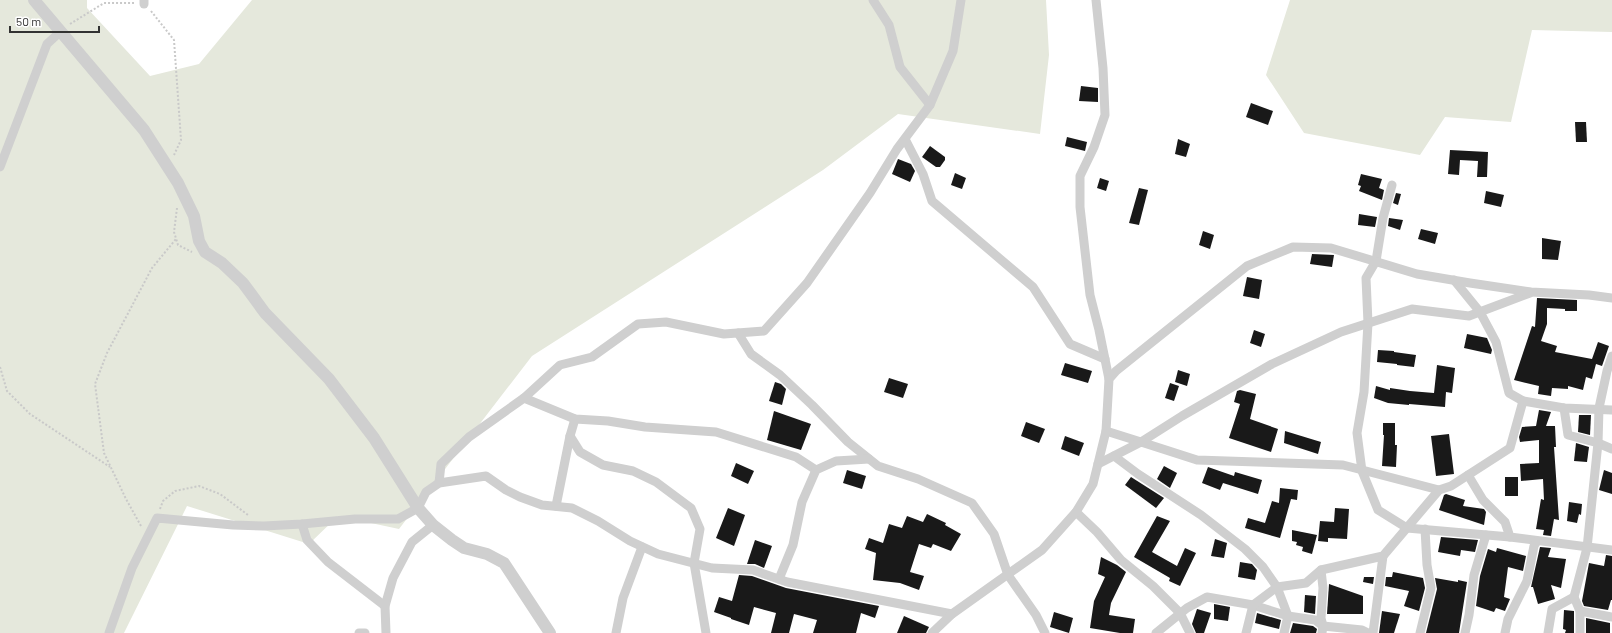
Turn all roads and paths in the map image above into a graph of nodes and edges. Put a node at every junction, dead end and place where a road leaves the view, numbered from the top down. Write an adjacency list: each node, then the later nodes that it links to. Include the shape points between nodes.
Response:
1 (34, 0): 6 (street)
2 (873, 0): 7 (street, via 889,25 900,67)
3 (961, 0): 7 (street, via 952,50)
4 (1096, 0): 23 (street, via 1105,115 1080,176 1080,207 1090,295)
5 (144, 2): 6 (path, via 104,3); 9 (path, via 174,40 181,140)
6 (60, 32): 9 (street, via 144,130); 10 (street, via 47,44)
7 (930, 105): 8 (street)
8 (905, 139): 21 (street, via 803,288 764,332); 23 (street, via 923,174 932,201 1033,287 1070,344)
9 (168, 166): 14 (street, via 194,216)
10 (0, 167)
11 (1392, 185): 15 (street, via 1383,218)
12 (177, 205): 13 (path, via 174,232)
13 (176, 239): 14 (path, via 178,245 190,252); 40 (path, via 152,268 107,353 95,384 104,453)
14 (205, 252): 47 (street, via 222,263 243,283 265,313 329,379 374,438)
15 (1376, 261): 16 (street, via 1417,274); 20 (street, via 1366,278); 25 (street, via 1331,248 1293,247 1247,266)
16 (1454, 280): 17 (street); 19 (street)
17 (1532, 292): 18 (street); 19 (street)
18 (1612, 298)
19 (1480, 312): 20 (street, via 1469,316 1412,309); 27 (street, via 1496,342 1509,393)
20 (1368, 323): 34 (street, via 1341,332 1272,364); 42 (street, via 1364,392 1357,433)
21 (738, 333): 26 (street, via 724,334 666,322 638,324 592,357 560,365); 38 (street, via 751,354 780,375 848,442)
22 (1612, 356): 29 (street)
23 (1105, 359): 25 (street)
24 (0, 366): 40 (path, via 7,391 30,414)
25 (1109, 379): 32 (street)
26 (524, 398): 31 (street); 44 (street, via 469,437 441,464)
27 (1523, 401): 28 (street); 43 (street, via 1510,448)
28 (1564, 408): 29 (street); 35 (street, via 1568,435)
29 (1599, 408): 30 (street); 35 (street)
30 (1612, 410)
31 (574, 419): 33 (street); 41 (street, via 716,432 796,457)
32 (1106, 431): 34 (street); 39 (street)
33 (570, 436): 46 (street); 63 (street, via 580,452 603,465 639,473 656,482 691,508 700,529)
34 (1141, 442): 37 (street); 42 (street, via 1197,460 1343,465)
35 (1598, 443): 36 (street); 60 (street)
36 (1612, 449)
37 (1114, 456): 39 (street); 67 (street, via 1201,515 1244,548 1263,567)
38 (869, 458): 41 (street, via 836,461); 65 (street, via 878,466 918,479 972,503 994,534)
39 (1098, 464): 48 (street, via 1093,484)
40 (111, 468): 56 (path)
41 (816, 470): 66 (street, via 802,502 793,545)
42 (1362, 471): 45 (street); 53 (street, via 1378,510)
43 (1468, 475): 45 (street); 57 (street, via 1483,500 1505,522)
44 (439, 484): 46 (street, via 486,476 520,497 542,505); 47 (street, via 426,492)
45 (1439, 490): 53 (street)
46 (556, 506): 59 (street, via 572,508)
47 (418, 508): 50 (street, via 398,518); 51 (street)
48 (1076, 512): 65 (street, via 1042,550); 72 (street, via 1121,560)
49 (157, 518): 52 (street); 52 (path, via 163,501 175,491 199,486 220,494); 56 (street)
50 (302, 524): 52 (street); 70 (street, via 307,540 328,562)
51 (433, 525): 70 (street, via 412,542 393,578); 81 (street, via 464,548 487,554 504,563)
52 (264, 526)
53 (1407, 528): 54 (street); 62 (street)
54 (1425, 529): 55 (street); 92 (street, via 1431,588)
55 (1486, 535): 57 (street); 93 (street, via 1474,575)
56 (147, 537): 77 (street, via 132,568)
57 (1510, 537): 58 (street)
58 (1537, 541): 60 (street); 94 (street, via 1527,581 1508,619)
59 (642, 547): 63 (street); 82 (street, via 623,598)
60 (1586, 548): 61 (street); 68 (street)
61 (1612, 550)
62 (1383, 556): 64 (street); 91 (street)
63 (694, 564): 66 (street, via 712,568 753,570); 83 (street)
64 (1321, 570): 67 (street, via 1306,583); 76 (street)
65 (1008, 575): 73 (street); 85 (street, via 1036,614)
66 (779, 579): 73 (street)
67 (1277, 587): 69 (street); 74 (street)
68 (1574, 597): 71 (street); 95 (street, via 1552,610)
69 (1253, 604): 72 (street, via 1207,597); 74 (street); 88 (street)
70 (385, 606): 80 (street)
71 (1580, 611): 75 (street); 96 (street)
72 (1180, 613): 86 (street); 87 (street)
73 (952, 614): 84 (street)
74 (1288, 616): 76 (street, via 1315,620); 89 (street)
75 (1612, 617)
76 (1322, 630): 90 (street, via 1362,630)
77 (109, 633)
78 (358, 633): 79 (street)
79 (365, 633)
80 (386, 633)
81 (550, 633)
82 (616, 633)
83 (706, 633)
84 (932, 633)
85 (1045, 633)
86 (1156, 633)
87 (1190, 633)
88 (1246, 633)
89 (1284, 633)
90 (1368, 633)
91 (1373, 633)
92 (1420, 633)
93 (1465, 633)
94 (1505, 633)
95 (1548, 633)
96 (1580, 633)

